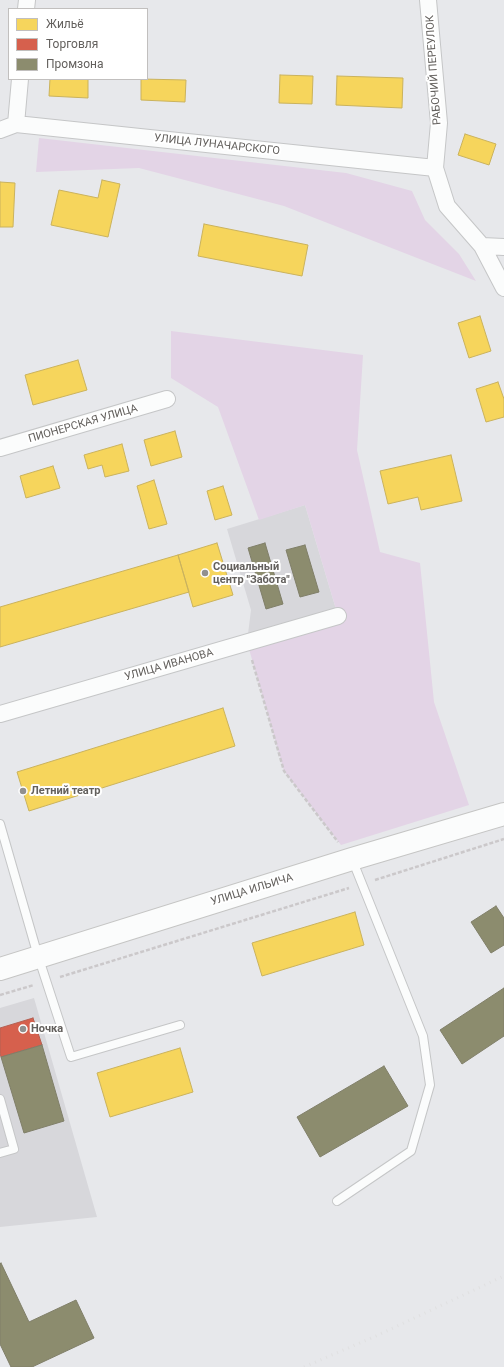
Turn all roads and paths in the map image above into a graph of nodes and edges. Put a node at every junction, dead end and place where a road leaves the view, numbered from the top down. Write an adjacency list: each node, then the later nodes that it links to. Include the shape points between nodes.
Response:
1 (428, 0): 5 (street, РАБОЧИЙ ПЕРЕУЛОК, via 439,123)
2 (20, 80): 3 (street)
3 (16, 124): 4 (street, УЛИЦА ЛУНАЧАРСКОГО); 5 (street, УЛИЦА ЛУНАЧАРСКОГО)
4 (0, 130)
5 (436, 168): 6 (street, РАБОЧИЙ ПЕРЕУЛОК, via 447,206)
6 (482, 246): 7 (street); 8 (street, РАБОЧИЙ ПЕРЕУЛОК)
7 (504, 247)
8 (504, 288)
9 (167, 399): 10 (street, ПИОНЕРСКАЯ УЛИЦА)
10 (0, 448)
11 (338, 616): 12 (street, УЛИЦА ИВАНОВА)
12 (247, 642): 13 (street, УЛИЦА ИВАНОВА); 17 (path, via 284,771)
13 (0, 714)
14 (504, 814): 17 (main road, УЛИЦА ИЛЬИЧА)
15 (0, 824): 19 (lane)
16 (504, 839): 18 (path)
17 (352, 859): 18 (lane); 19 (main road, УЛИЦА ИЛЬИЧА)
18 (362, 884): 21 (path); 26 (lane, via 423,1036 430,1086 410,1151)
19 (38, 956): 20 (main road, УЛИЦА ИЛЬИЧА); 21 (lane)
20 (0, 969)
21 (46, 981): 22 (path); 23 (lane, via 71,1057)
22 (0, 995)
23 (180, 1025)
24 (0, 1100): 25 (lane, via 14,1149)
25 (0, 1152)
26 (337, 1201)

